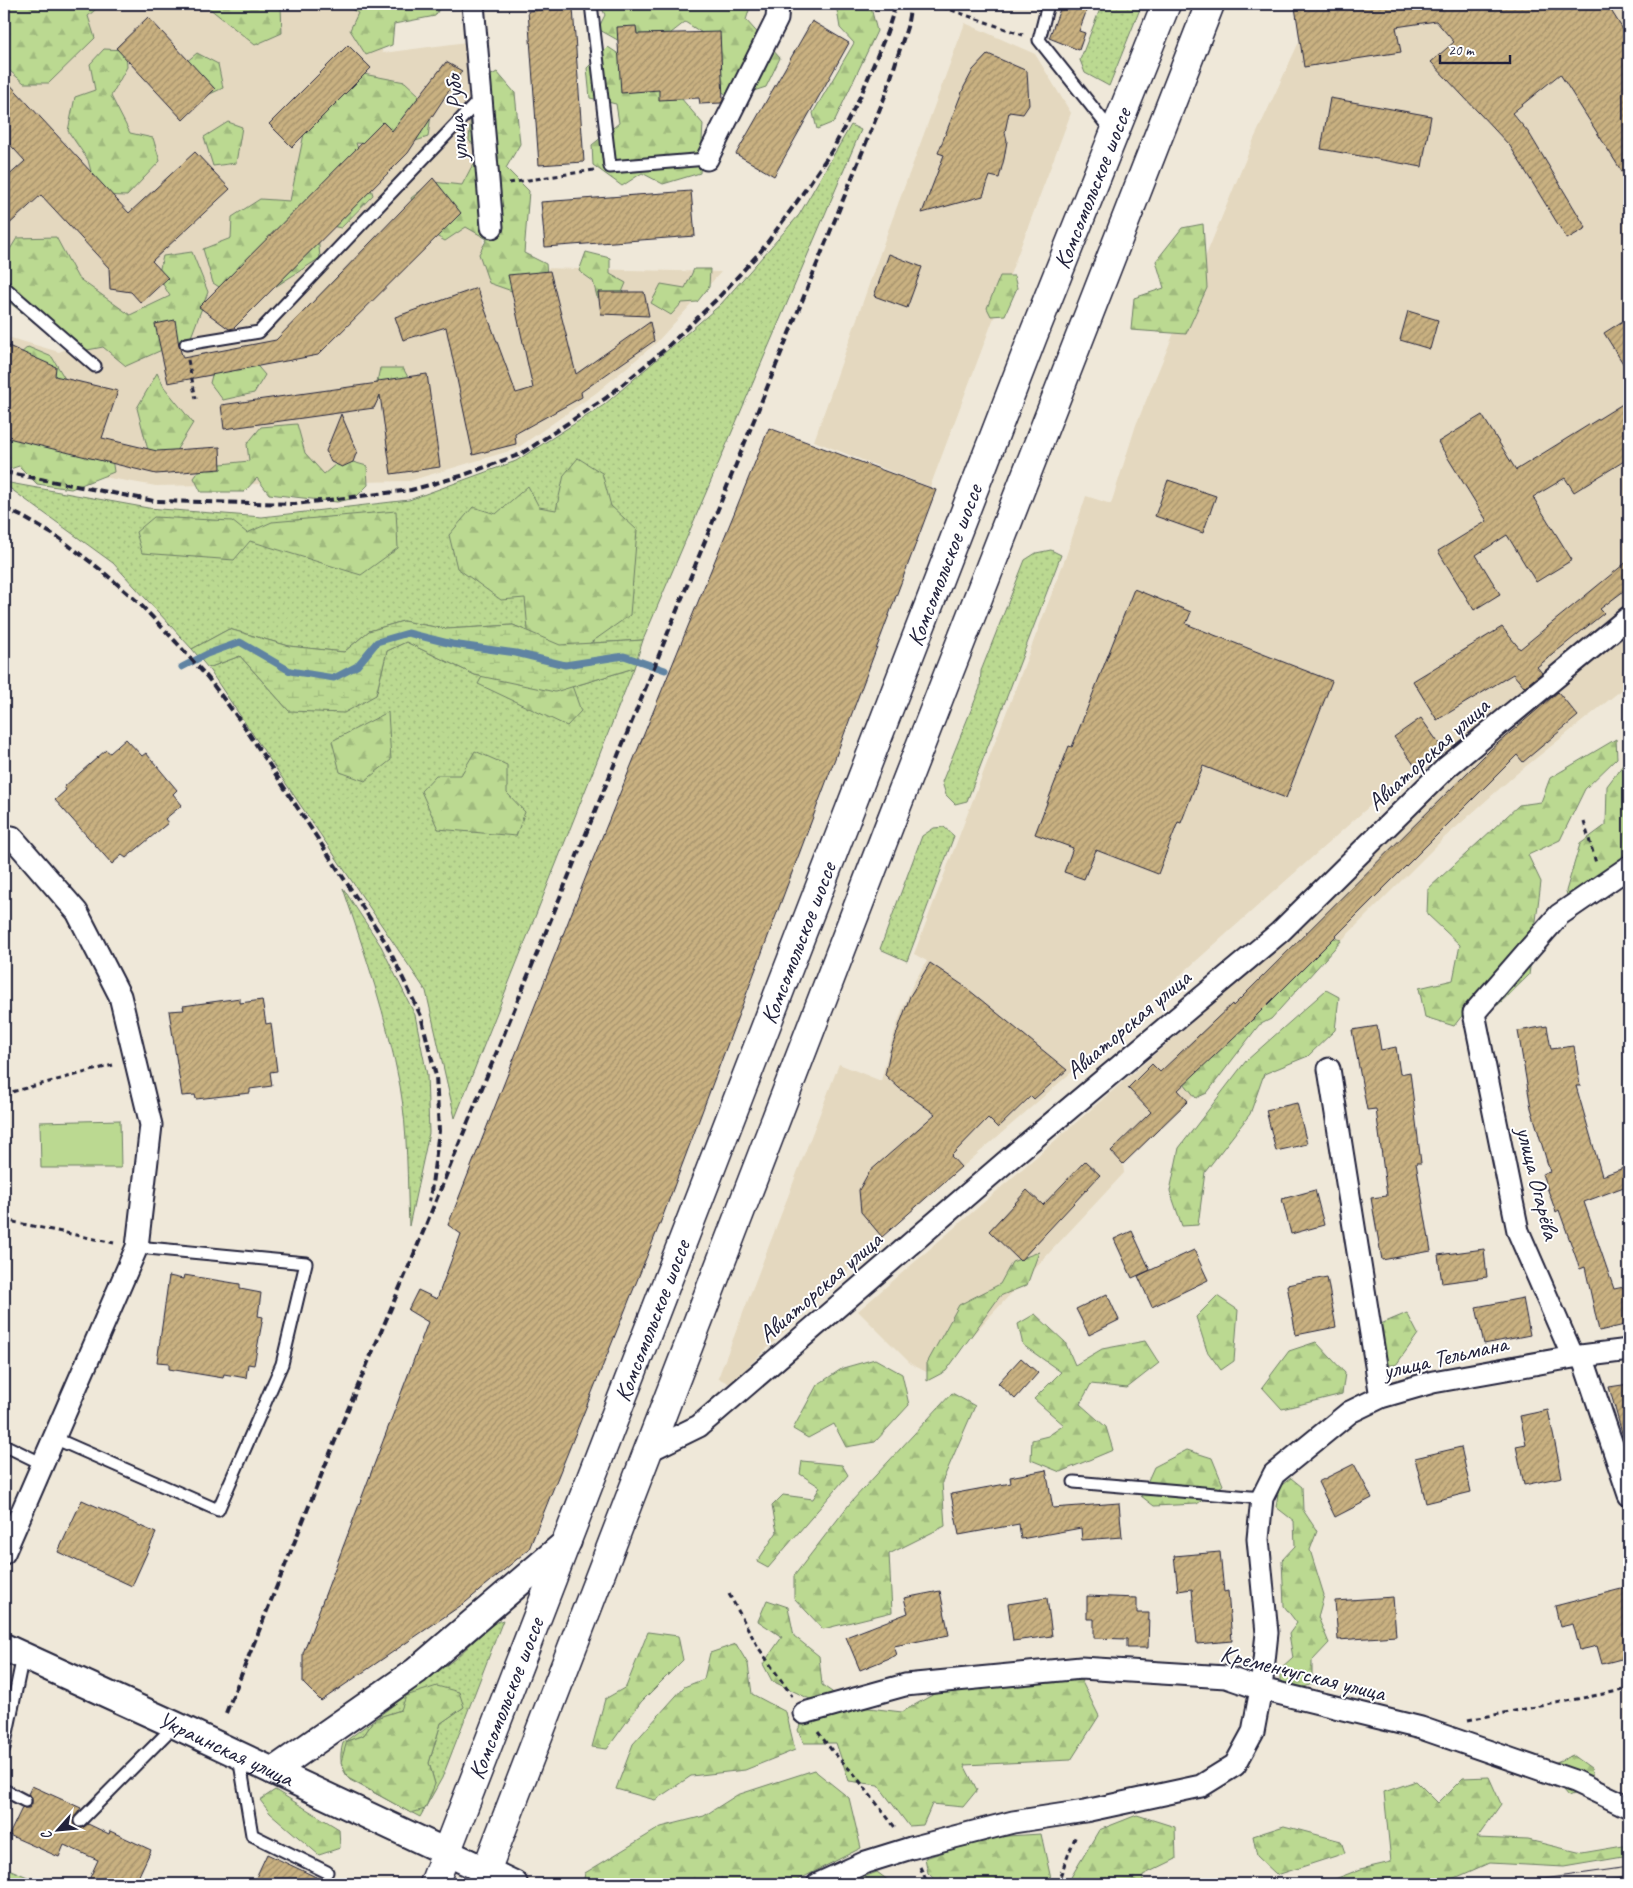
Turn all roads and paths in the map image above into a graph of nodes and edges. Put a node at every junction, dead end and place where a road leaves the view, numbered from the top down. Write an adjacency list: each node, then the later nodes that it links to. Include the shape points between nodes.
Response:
1 (473, 4): 9 (street, улица Рубо)
2 (592, 4): 12 (lane)
3 (778, 4): 11 (street, via 777,19)
4 (934, 4): 8 (path)
5 (1048, 4): 8 (lane)
6 (1166, 4): 10 (main road, Комсомольское шоссе)
7 (1210, 4): 34 (main road, Комсомольское шоссе)
8 (1039, 40): 10 (lane)
9 (481, 98): 13 (street, улица Рубо); 16 (lane, via 259,332)
10 (1114, 134): 39 (main road, Комсомольское шоссе)
11 (707, 159): 12 (lane)
12 (610, 168): 13 (path)
13 (489, 186): 14 (street, улица Рубо)
14 (492, 227)
15 (4, 287): 17 (lane)
16 (186, 344): 18 (path)
17 (95, 366)
18 (196, 399)
19 (1629, 617): 34 (street, Авиаторская улица, via 1447,767 1280,932 1009,1159 699,1426)
20 (1584, 822): 23 (path)
21 (12, 837): 28 (street, via 77,912 120,996 151,1125)
22 (1629, 867): 23 (street)
23 (1603, 885): 30 (street, улица Огарёва, via 1559,915 1474,1013 1518,1231)
24 (116, 1064): 26 (path)
25 (1329, 1069): 31 (street)
26 (4, 1094)
27 (4, 1220): 28 (path)
28 (129, 1245): 32 (street); 32 (lane, via 306,1263 282,1364 218,1510)
29 (1629, 1350): 30 (street, улица Тельмана)
30 (1577, 1357): 31 (street, улица Тельмана, via 1433,1382); 37 (street, улица Огарёва)
31 (1381, 1397): 38 (street, улица Тельмана, via 1350,1412 1274,1474)
32 (54, 1438): 35 (street)
33 (4, 1445): 35 (lane)
34 (646, 1452): 59 (main road, Комсомольское шоссе)
35 (43, 1464): 40 (street)
36 (1074, 1482): 38 (lane)
37 (1629, 1495)
38 (1262, 1498): 43 (street, улица Тельмана, via 1258,1539 1267,1633)
39 (568, 1541): 50 (street, via 416,1671); 57 (main road, Комсомольское шоссе)
40 (4, 1553)
41 (729, 1594): 45 (path, via 758,1647)
42 (13, 1652): 47 (street, Украинская улица); 48 (lane)
43 (1261, 1689): 45 (street, Кременчугская улица, via 1226,1676 1081,1668 905,1685); 53 (street, Кременчугская улица, via 1421,1728 1574,1781); 54 (street, улица Тельмана, via 1253,1732 1235,1764 1200,1786)
44 (1629, 1689): 46 (path)
45 (804, 1713): 56 (path)
46 (1459, 1721)
47 (175, 1725): 49 (street, Украинская улица); 55 (lane)
48 (4, 1748)
49 (238, 1755): 50 (street, Украинская улица); 58 (lane, via 252,1835)
50 (273, 1771): 57 (street, Украинская улица)
51 (4, 1790): 52 (lane)
52 (25, 1801)
53 (1629, 1807)
54 (1085, 1811): 56 (street, улица Тельмана, via 1013,1822); 64 (path)
55 (80, 1821)
56 (911, 1848): 62 (street, улица Тельмана, via 866,1862); 63 (path)
57 (447, 1852): 59 (street, Украинская улица); 60 (main road, Комсомольское шоссе)
58 (326, 1872)
59 (483, 1877): 61 (street, Украинская улица)
60 (434, 1884)
61 (514, 1884)
62 (818, 1884)
63 (928, 1884)
64 (1057, 1884)

